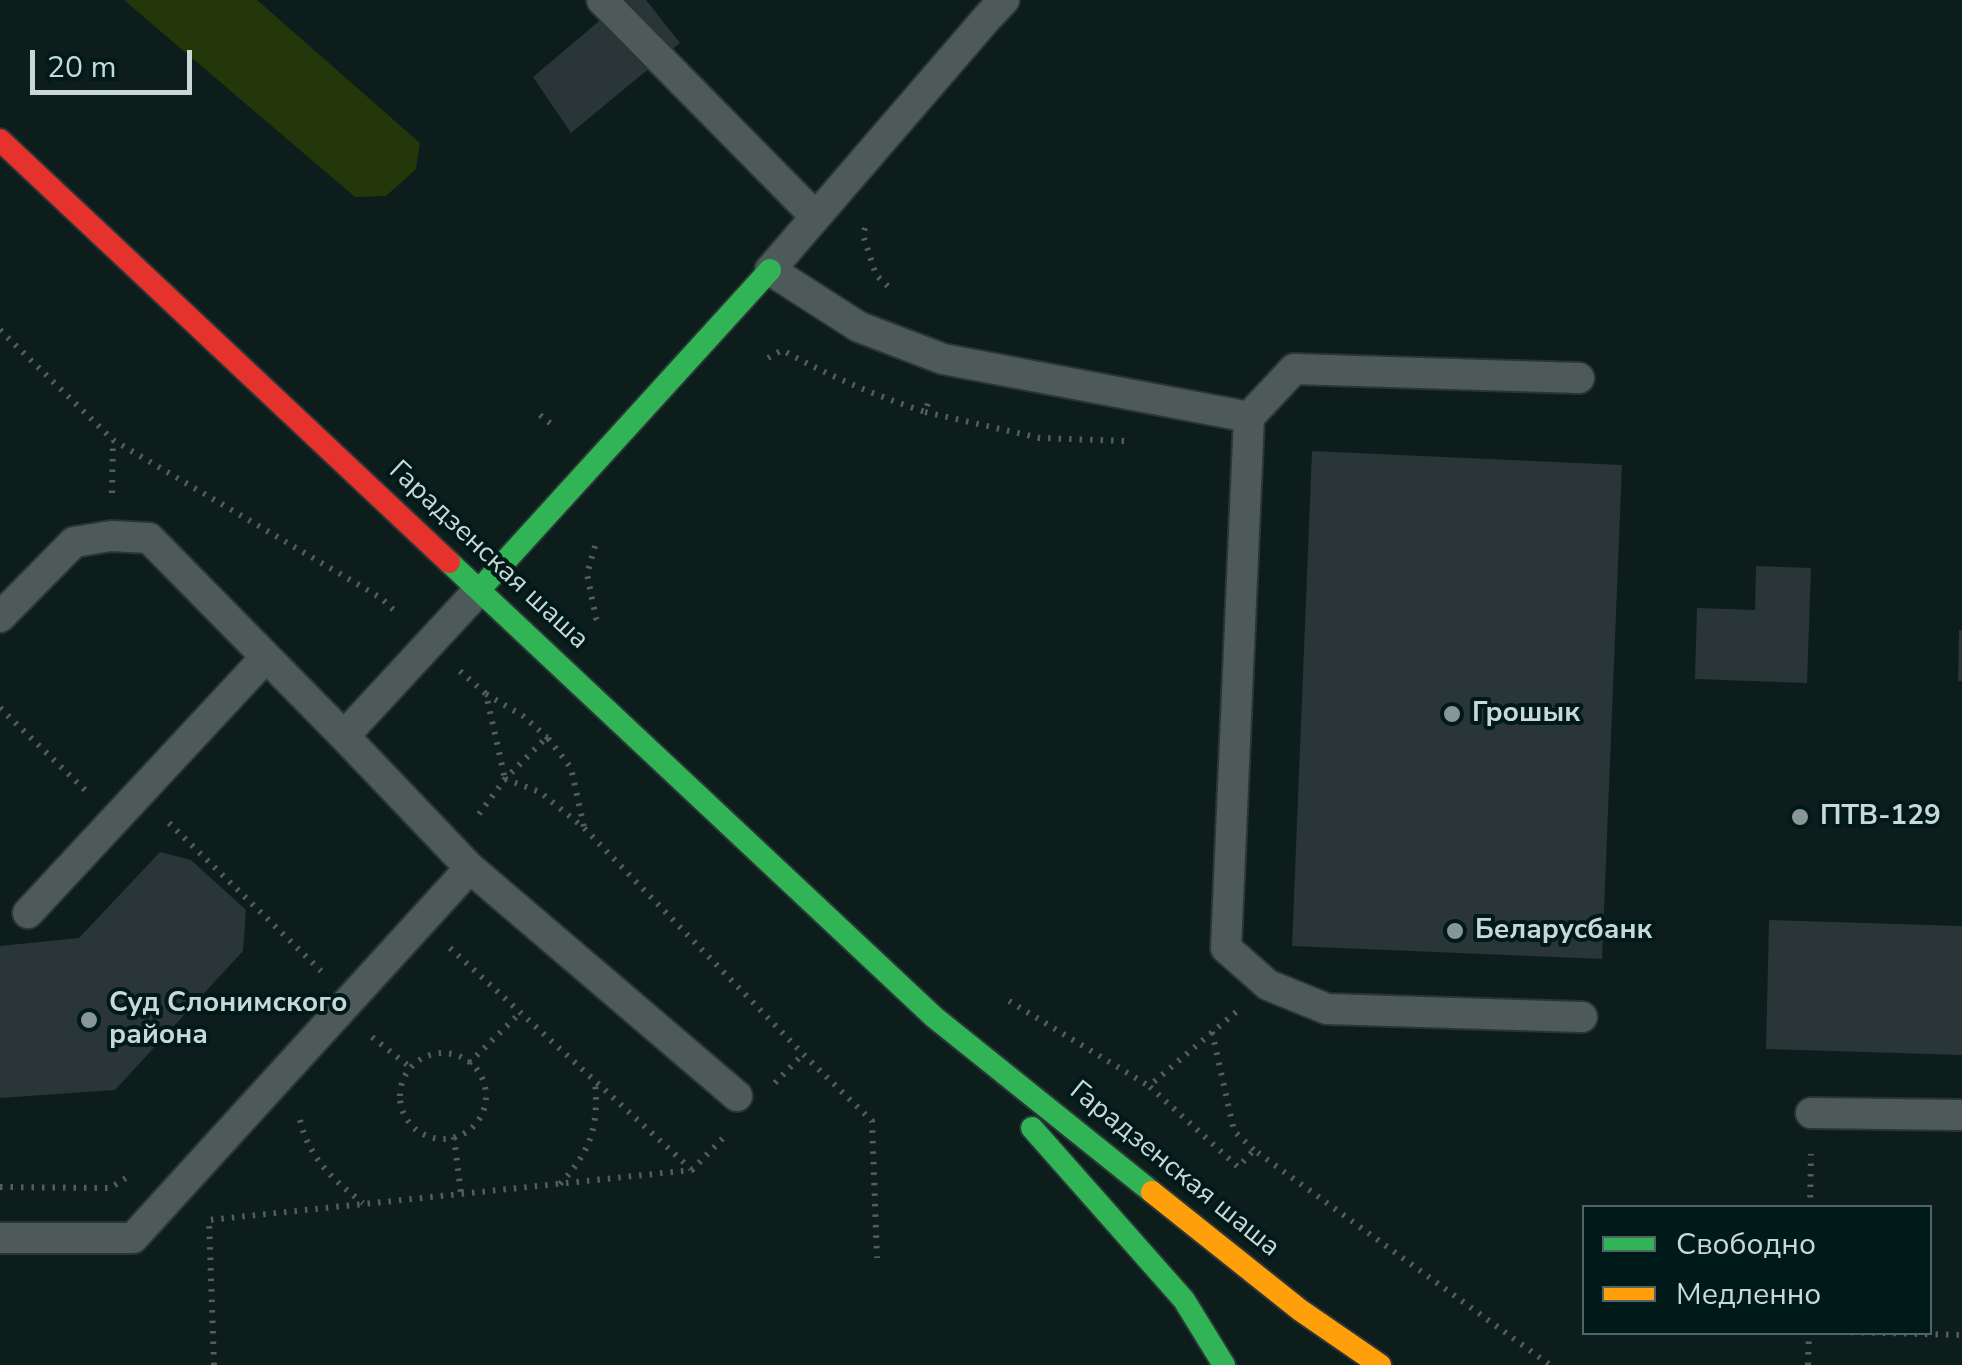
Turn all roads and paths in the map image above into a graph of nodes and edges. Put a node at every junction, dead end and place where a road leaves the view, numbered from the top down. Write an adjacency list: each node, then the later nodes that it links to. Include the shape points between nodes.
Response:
1 (602, 0): 4 (lane)
2 (988, 6): 4 (lane)
3 (0, 140): 18 (main road, Гарадзенская шаша)
4 (815, 216): 6 (lane)
5 (867, 217): 7 (path, via 863,234 876,276)
6 (770, 270): 10 (lane, via 859,328); 18 (main road)
7 (905, 302)
8 (0, 330): 14 (path)
9 (766, 359): 12 (path, via 782,350)
10 (944, 359): 12 (path); 13 (lane)
11 (1579, 378): 13 (lane, via 1294,368)
12 (925, 412): 15 (path, via 1040,438)
13 (1248, 417): 36 (lane, via 1226,948)
14 (113, 440): 16 (path); 21 (path, via 381,598)
15 (1134, 441)
16 (111, 536): 19 (lane, via 74,542); 22 (lane, via 148,538)
17 (599, 536): 20 (path, via 587,574)
18 (479, 590): 21 (lane); 24 (main road, Гарадзенская шаша)
19 (0, 616)
20 (605, 634)
21 (431, 644): 23 (path); 26 (lane)
22 (266, 657): 26 (lane); 29 (lane)
23 (486, 694): 27 (path); 28 (path)
24 (592, 694): 27 (path); 38 (main road, Гарадзенская шаша)
25 (0, 708): 30 (path)
26 (344, 736): 32 (lane)
27 (548, 737): 28 (path); 31 (path, via 571,768)
28 (505, 779): 31 (path, via 540,792)
29 (138, 794): 30 (lane); 35 (path)
30 (116, 820): 33 (lane)
31 (584, 828): 42 (path)
32 (470, 868): 47 (lane); 62 (lane, via 133,1238)
33 (28, 912)
34 (440, 939): 37 (path)
35 (326, 975)
36 (1268, 985): 39 (lane, via 1327,1009); 41 (path)
37 (520, 1013): 43 (path); 45 (path)
38 (934, 1017): 68 (main road, Гарадзенская шаша, via 1184,1300); 69 (main road, Гарадзенская шаша, via 1300,1310)
39 (1582, 1017)
40 (360, 1027): 44 (path)
41 (1212, 1032): 53 (path, via 1234,1131); 53 (path, via 1149,1086 1238,1167)
42 (802, 1054): 46 (path); 63 (path, via 872,1120)
43 (470, 1063): 44 (path, via 444,1053); 52 (path, via 485,1088 485,1108 476,1126)
44 (410, 1067): 52 (path, via 400,1104 408,1122 422,1135)
45 (595, 1081): 54 (path); 56 (path, via 592,1136)
46 (775, 1083)
47 (737, 1096)
48 (302, 1106): 59 (path, via 310,1149)
49 (1811, 1112): 50 (lane)
50 (1962, 1115)
51 (734, 1127): 54 (path)
52 (454, 1137): 58 (path)
53 (1254, 1150): 70 (path)
54 (692, 1170): 56 (path)
55 (134, 1174): 57 (path, via 110,1188)
56 (560, 1184): 58 (path)
57 (0, 1187)
58 (461, 1194): 59 (path)
59 (365, 1204): 61 (path)
60 (209, 1209): 61 (path)
61 (209, 1220): 67 (path)
62 (0, 1238)
63 (877, 1258)
64 (1932, 1334): 66 (path)
65 (1809, 1335): 71 (path)
66 (1962, 1335)
67 (214, 1365)
68 (1224, 1365)
69 (1380, 1365)
70 (1550, 1365)
71 (1808, 1365)

